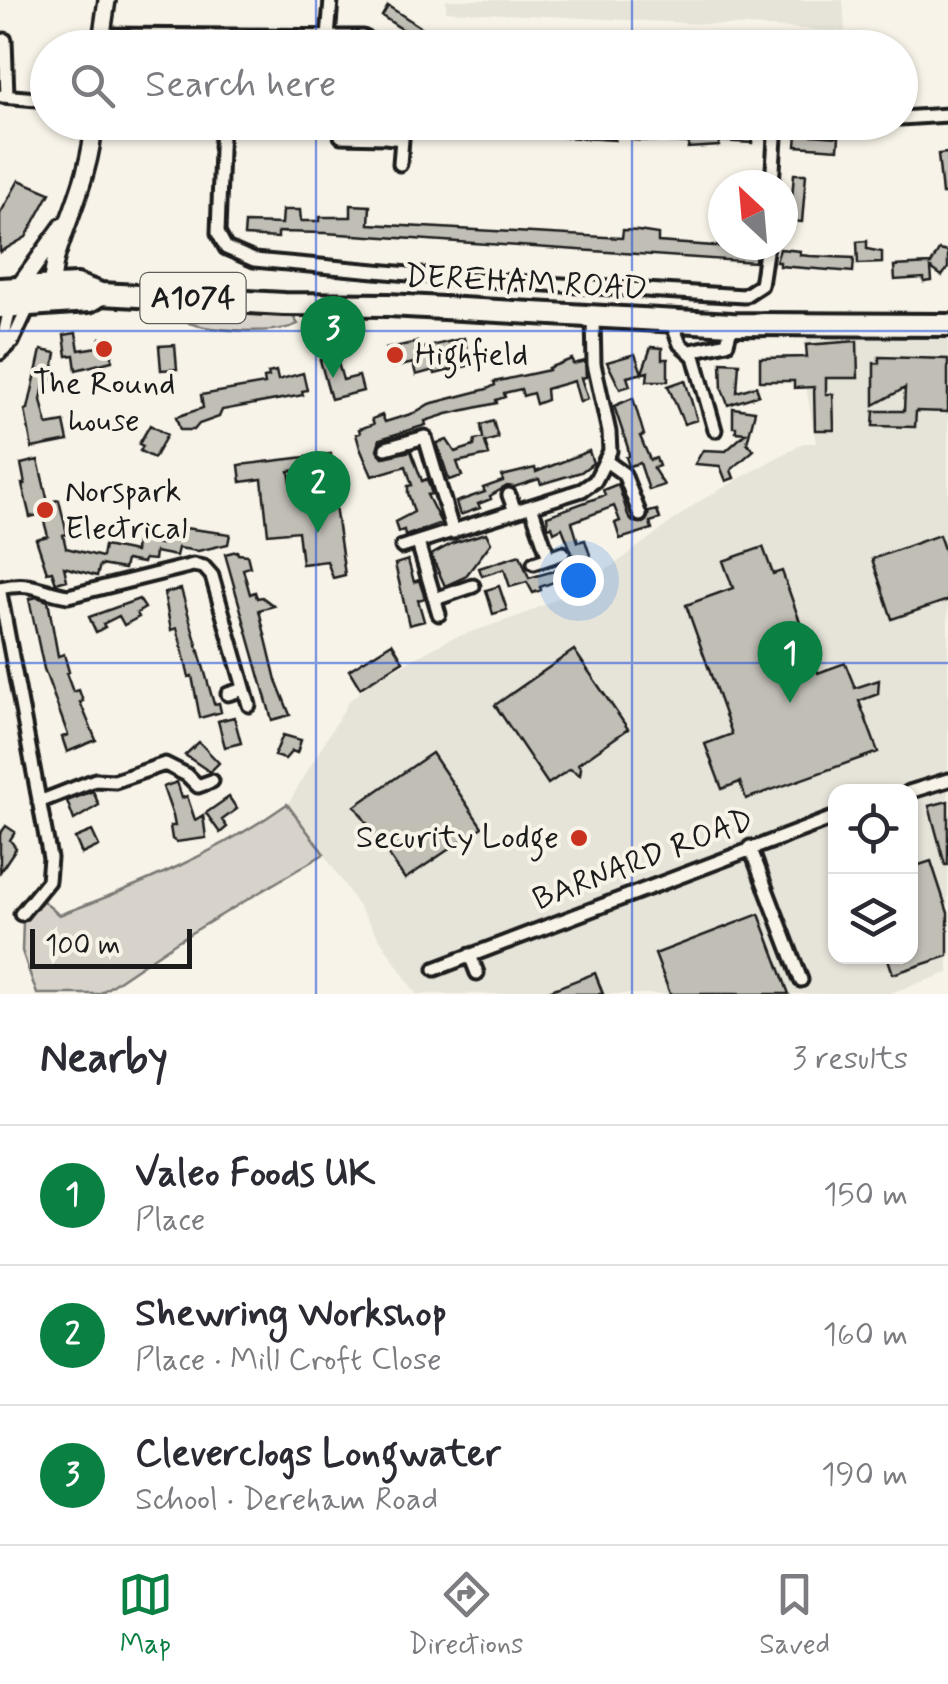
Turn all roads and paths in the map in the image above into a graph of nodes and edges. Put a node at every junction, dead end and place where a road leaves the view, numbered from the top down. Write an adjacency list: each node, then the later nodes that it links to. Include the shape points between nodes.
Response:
1 (107, 0): 3 (street)
2 (330, 0): 4 (street)
3 (103, 30)
4 (328, 30)
5 (5, 40): 6 (street)
6 (3, 96): 7 (street)
7 (30, 98)
8 (948, 115): 9 (street)
9 (918, 117)
10 (91, 140): 16 (street)
11 (221, 140): 17 (street, DEREHAM ROAD, via 218,232 226,248 254,260 744,296 762,285)
12 (402, 140): 14 (street)
13 (775, 140): 15 (street)
14 (400, 164)
15 (773, 170)
16 (69, 220): 18 (street); 20 (street)
17 (766, 260)
18 (52, 285): 19 (highway, DEREHAM ROAD / A1074); 20 (highway, DEREHAM ROAD / A1074)
19 (101, 294): 20 (highway, DEREHAM ROAD / A1074, via 89,301); 21 (highway, DEREHAM ROAD / A1074)
20 (11, 299): 26 (street); 26 (street, via 12,342)
21 (592, 318): 22 (highway, DEREHAM ROAD / A1074); 29 (street, via 609,432)
22 (671, 321): 23 (highway, DEREHAM ROAD / A1074); 25 (street)
23 (732, 324): 24 (highway, DEREHAM ROAD / A1074); 25 (street, via 728,342)
24 (948, 325)
25 (690, 351): 27 (street)
26 (0, 353)
27 (715, 430)
28 (386, 448): 34 (street, via 431,435)
29 (606, 460): 31 (street, via 582,490); 33 (street, via 641,496)
30 (509, 495): 32 (street)
31 (531, 506): 32 (street); 38 (street)
32 (515, 512): 34 (street)
33 (640, 515)
34 (454, 532): 35 (street)
35 (418, 543): 36 (street); 42 (street)
36 (402, 547)
37 (563, 553): 38 (street)
38 (549, 558): 39 (street)
39 (534, 563)
40 (473, 586): 42 (street)
41 (0, 590): 44 (street, via 38,585 68,596 204,567); 50 (street)
42 (434, 599): 43 (street)
43 (439, 614)
44 (244, 689): 45 (street); 46 (street)
45 (228, 694)
46 (248, 704)
47 (948, 780): 49 (street)
48 (212, 781): 50 (street, via 198,786 165,764)
49 (918, 789)
50 (39, 802): 53 (street, via 48,881)
51 (828, 819): 52 (street, BARNARD ROAD)
52 (750, 848): 54 (street, BARNARD ROAD); 57 (street)
53 (21, 914)
54 (470, 955): 55 (street, BARNARD ROAD); 56 (street)
55 (435, 968)
56 (477, 974)
57 (800, 980)

